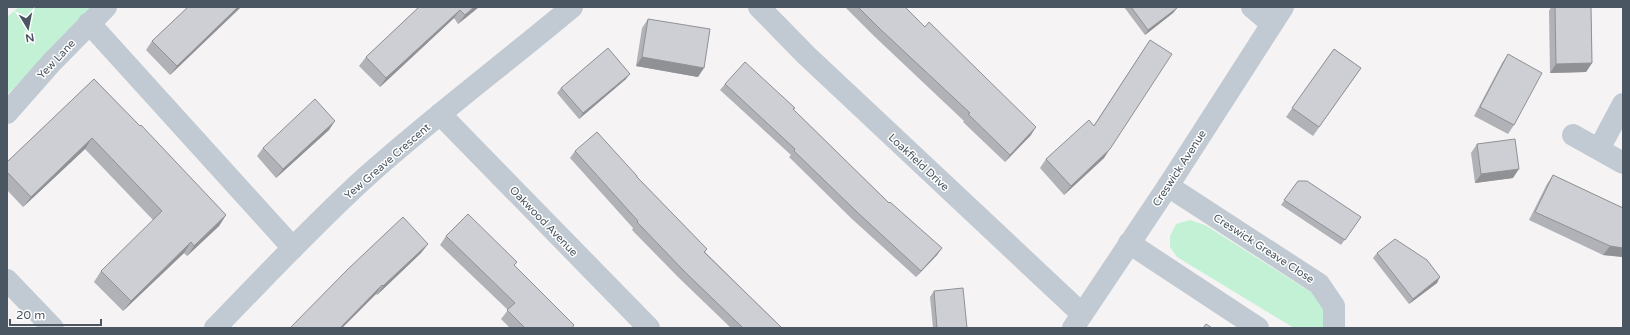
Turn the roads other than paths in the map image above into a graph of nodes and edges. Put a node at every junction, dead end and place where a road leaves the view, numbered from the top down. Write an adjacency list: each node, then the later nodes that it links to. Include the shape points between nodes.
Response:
1 (106, 7): 6 (street, Yew Lane)
2 (572, 7): 9 (street, Yew Greave Crescent)
3 (759, 7): 17 (street, Loakfield Drive)
4 (1252, 7): 5 (street)
5 (1278, 15): 13 (street, Creswick Avenue)
6 (89, 24): 8 (street, Yew Lane); 15 (street)
7 (1623, 104): 11 (street)
8 (7, 113)
9 (440, 114): 15 (street, Yew Greave Crescent, via 366,177); 20 (street, Oakwood Avenue)
10 (1573, 135): 11 (street)
11 (1599, 149): 12 (street)
12 (1623, 163)
13 (1168, 186): 14 (street, Creswick Avenue); 22 (street, Creswick Greave Close, via 1319,284 1334,306)
14 (1129, 243): 17 (street, Creswick Avenue); 21 (street)
15 (293, 248): 19 (street, Yew Greave Crescent)
16 (7, 280): 18 (street)
17 (1077, 321)
18 (53, 328)
19 (215, 328)
20 (649, 328)
21 (1258, 328)
22 (1334, 328)

